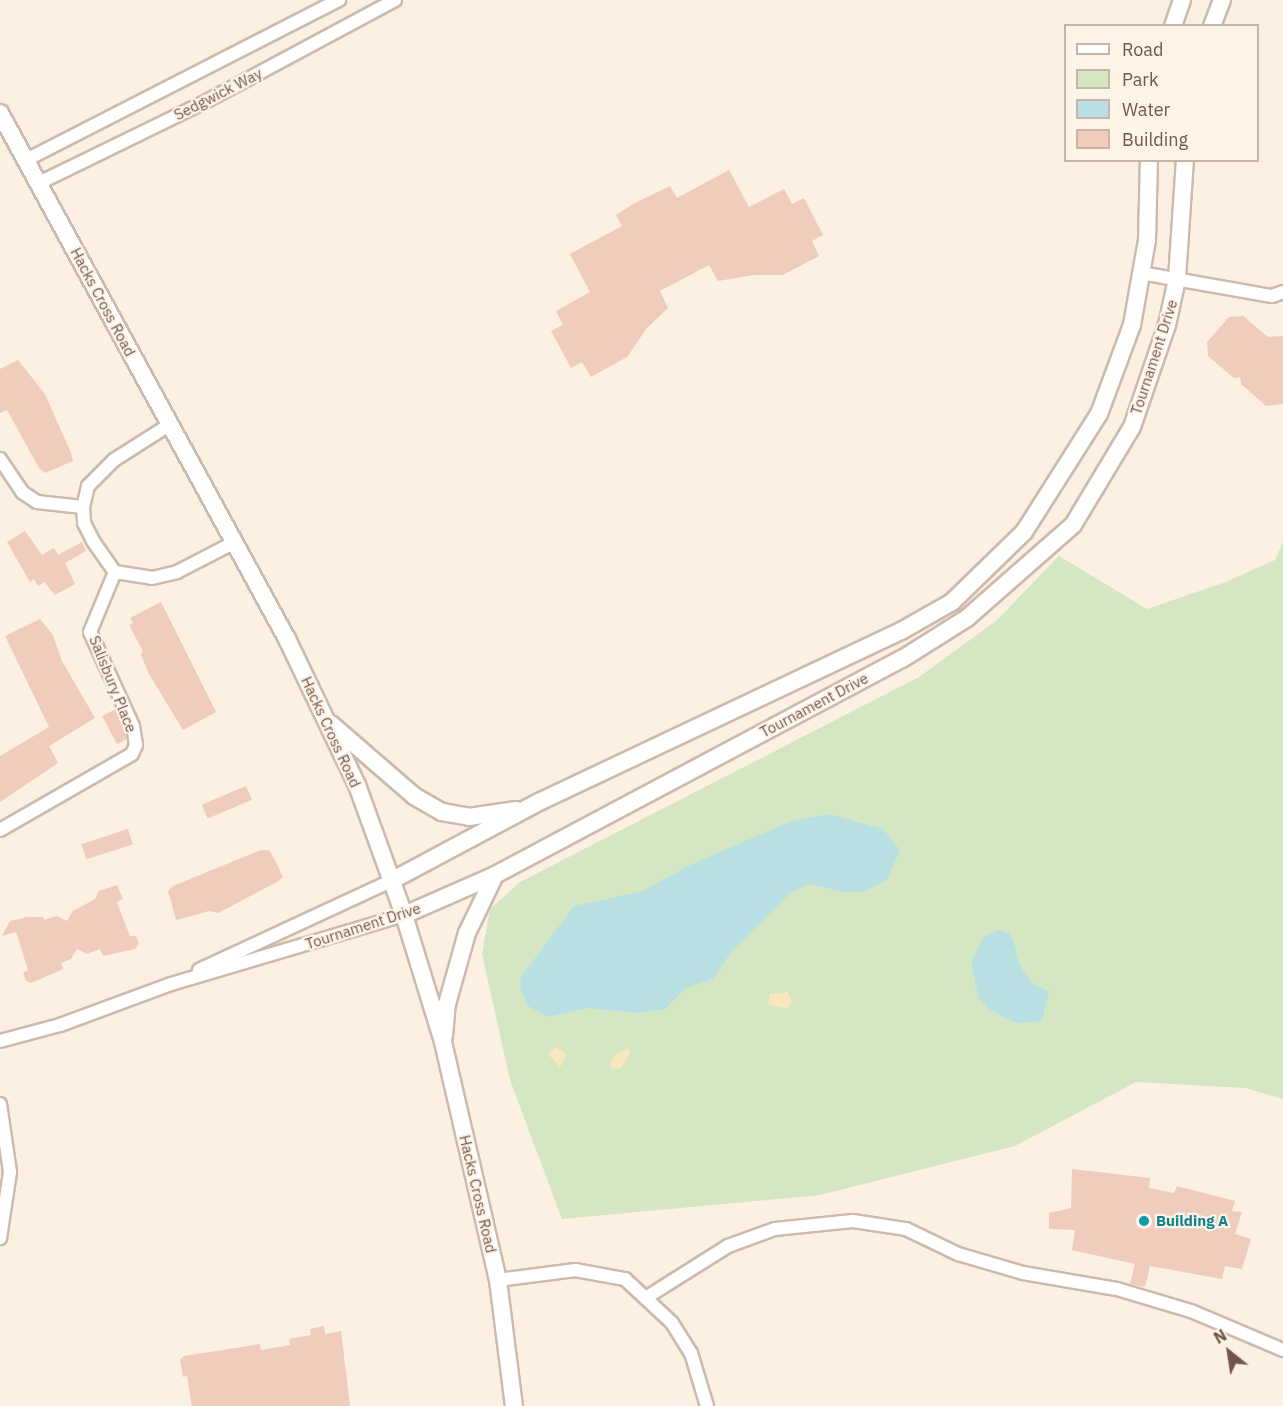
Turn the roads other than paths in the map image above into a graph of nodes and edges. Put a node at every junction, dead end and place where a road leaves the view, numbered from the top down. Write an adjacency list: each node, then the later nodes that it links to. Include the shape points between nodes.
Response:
1 (339, 0): 8 (street, Sedgwick Way)
2 (395, 0): 11 (street, Sedgwick Way, via 203,103)
3 (1182, 0): 5 (street)
4 (1221, 0): 6 (street)
5 (1174, 24)
6 (1213, 24)
7 (0, 113): 8 (street, Hacks Cross Road)
8 (26, 160): 11 (street, Hacks Cross Road)
9 (1149, 162): 12 (street, Tournament Drive, via 1147,240)
10 (1185, 162): 13 (street, Tournament Drive)
11 (39, 183): 15 (street, Hacks Cross Road)
12 (1141, 273): 13 (street); 21 (street, Tournament Drive, via 1132,326 1085,440 1024,532 952,602 901,631)
13 (1178, 279): 14 (street, via 1272,296); 23 (street, Tournament Drive, via 1167,325 1132,427 1073,525 967,618 902,659)
14 (1283, 292)
15 (169, 425): 17 (street, via 96,475 88,486); 18 (street, Hacks Cross Road)
16 (0, 459): 17 (street, via 22,492 37,502)
17 (83, 507): 19 (street, via 84,524)
18 (235, 542): 19 (street, via 177,572 152,578); 20 (street, Hacks Cross Road)
19 (115, 572): 22 (street, Salisbury Place, via 90,632 133,726 136,745 132,754)
20 (326, 719): 21 (street, via 414,796 442,812 469,817); 24 (street, Hacks Cross Road, via 357,785)
21 (528, 808): 24 (street, Tournament Drive)
22 (0, 830)
23 (495, 875): 25 (street, Tournament Drive); 28 (street, via 458,961)
24 (391, 881): 25 (street, Hacks Cross Road); 26 (street, Tournament Drive)
25 (404, 915): 26 (street, Tournament Drive); 28 (street, Hacks Cross Road)
26 (171, 984): 27 (street, Tournament Drive, via 60,1025)
27 (0, 1041)
28 (443, 1042): 31 (street, Hacks Cross Road)
29 (0, 1104): 30 (street, via 10,1172)
30 (0, 1238)
31 (498, 1280): 32 (street, via 575,1270 625,1279); 34 (street, Hacks Cross Road)
32 (647, 1297): 33 (street, via 728,1246 775,1229 854,1221 906,1229 958,1254 1023,1273 1117,1289 1191,1311); 35 (street, via 672,1323 691,1353)
33 (1283, 1350)
34 (514, 1406)
35 (707, 1406)

